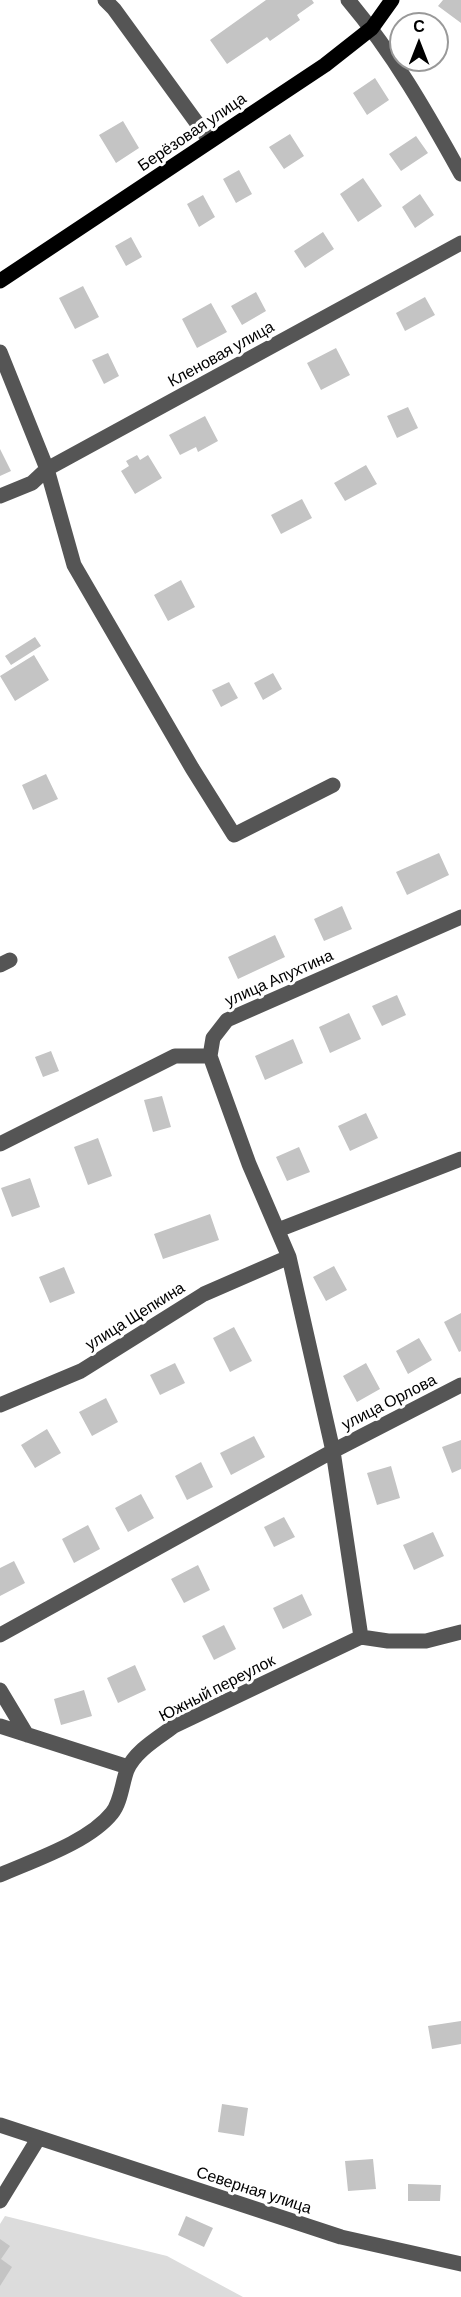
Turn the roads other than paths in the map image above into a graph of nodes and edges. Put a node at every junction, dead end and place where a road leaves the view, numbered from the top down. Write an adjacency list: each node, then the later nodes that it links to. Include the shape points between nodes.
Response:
1 (105, 0): 5 (street)
2 (348, 0): 4 (street)
3 (392, 0): 4 (main road, Берёзовая улица)
4 (372, 28): 5 (main road, Берёзовая улица, via 325,65); 6 (street, via 424,106)
5 (210, 141): 8 (main road, Берёзовая улица)
6 (461, 174)
7 (461, 243): 10 (street, Кленовая улица)
8 (0, 281)
9 (0, 352): 10 (street)
10 (47, 470): 11 (street, Кленовая улица, via 32,483); 12 (street, via 74,565 234,835)
11 (0, 496)
12 (333, 784)
13 (461, 917): 14 (street, улица Апухтина, via 227,1020 213,1038)
14 (210, 1056): 15 (street, via 175,1056); 17 (street)
15 (0, 1144)
16 (461, 1159): 17 (street)
17 (278, 1230): 18 (street)
18 (290, 1257): 20 (street, улица Щепкина, via 204,1294 81,1371); 21 (street)
19 (461, 1385): 21 (street, улица Орлова)
20 (0, 1405)
21 (333, 1450): 23 (street, улица Орлова); 24 (street)
22 (461, 1632): 24 (street, via 426,1641)
23 (0, 1635)
24 (361, 1637): 28 (street, Южный переулок, via 174,1726 148,1745)
25 (0, 1690): 27 (street)
26 (0, 1726): 27 (street)
27 (27, 1735): 28 (street)
28 (128, 1767): 29 (street, Южный переулок, via 114,1810 103,1823 89,1834)
29 (0, 1875)
30 (0, 2125): 31 (street, Северная улица)
31 (38, 2139): 32 (street); 33 (street, Северная улица, via 341,2237)
32 (0, 2201)
33 (461, 2264)

